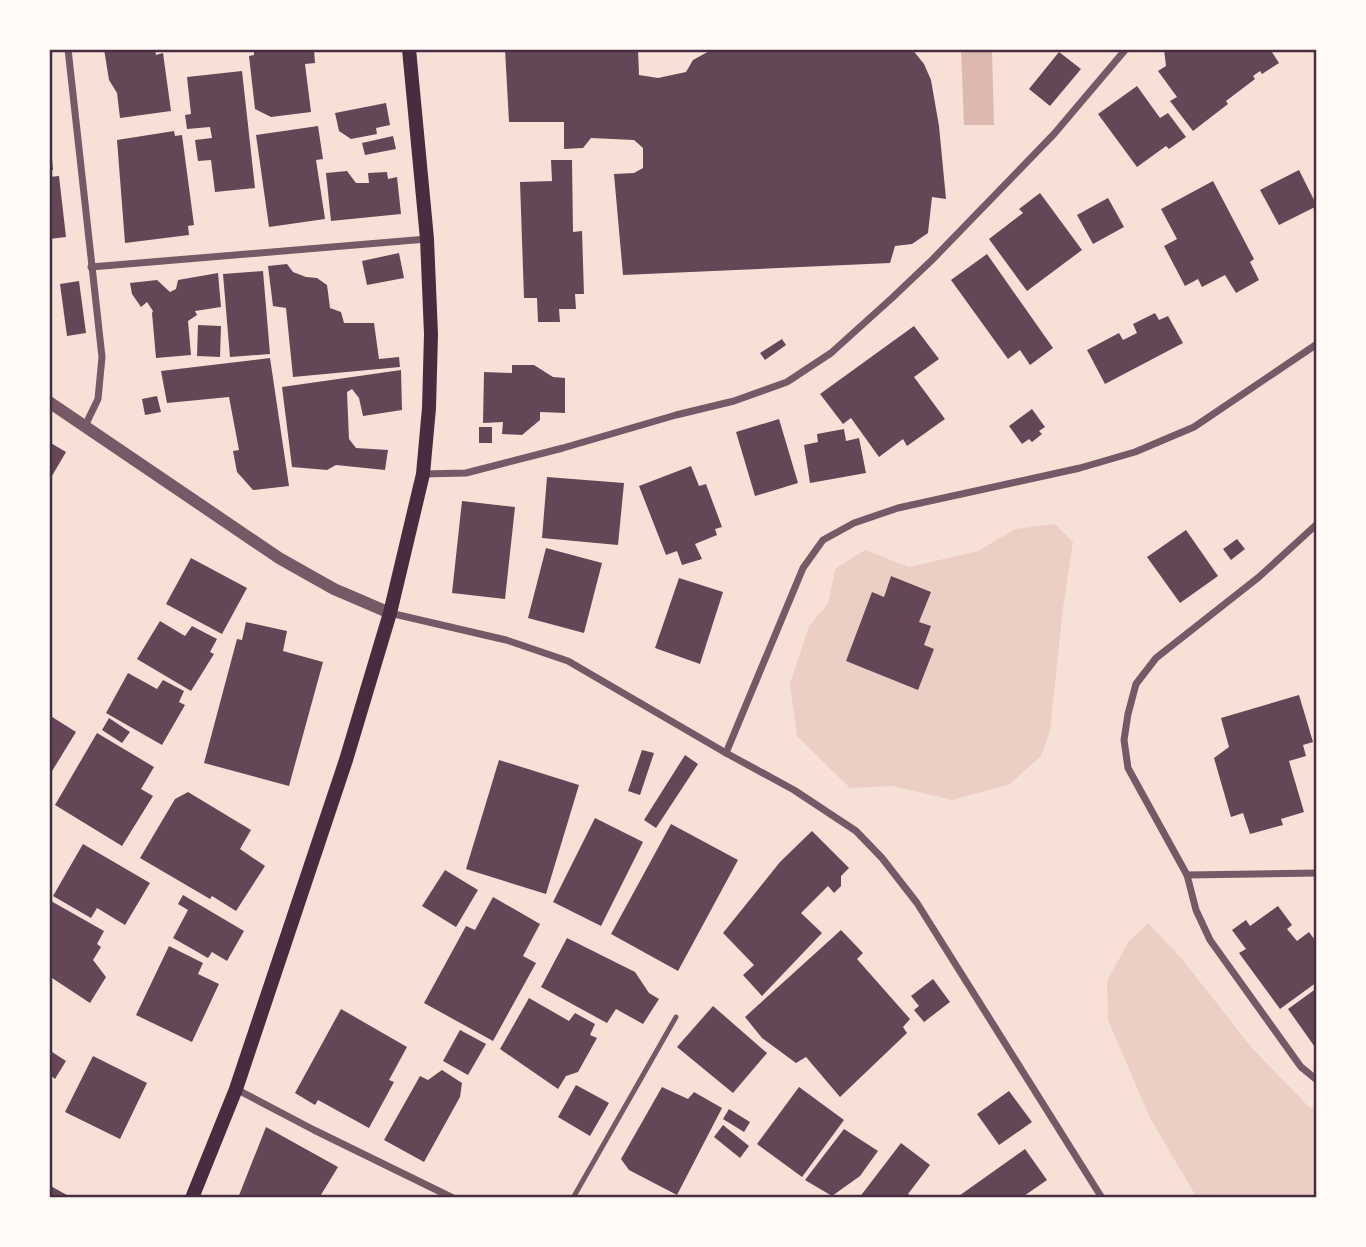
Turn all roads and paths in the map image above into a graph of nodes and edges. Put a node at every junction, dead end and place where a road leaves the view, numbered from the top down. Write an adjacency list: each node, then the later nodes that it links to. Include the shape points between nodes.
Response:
1 (68, 49): 5 (street)
2 (409, 49): 4 (main road)
3 (1126, 49): 9 (street, via 1054,134 932,260 831,353 787,382 734,401 466,473)
4 (427, 239): 5 (street); 9 (main road, via 431,334)
5 (91, 267): 8 (street, via 102,357 98,399)
6 (1317, 344): 12 (street, via 1194,426 1135,452 898,508 823,540 803,568)
7 (49, 402): 8 (street)
8 (85, 426): 11 (street, via 279,558)
9 (423, 474): 11 (main road)
10 (1317, 524): 14 (street, via 1259,577 1156,657 1136,684 1124,740 1128,768)
11 (390, 613): 12 (street, via 506,640 568,661); 17 (main road)
12 (726, 753): 21 (street, via 856,831 882,858 917,903)
13 (1317, 873): 14 (street)
14 (1187, 875): 16 (street, via 1210,940 1301,1067)
15 (676, 1017): 20 (lane)
16 (1317, 1080)
17 (236, 1088): 18 (main road); 19 (street)
18 (192, 1198)
19 (453, 1198)
20 (573, 1198)
21 (1102, 1198)

